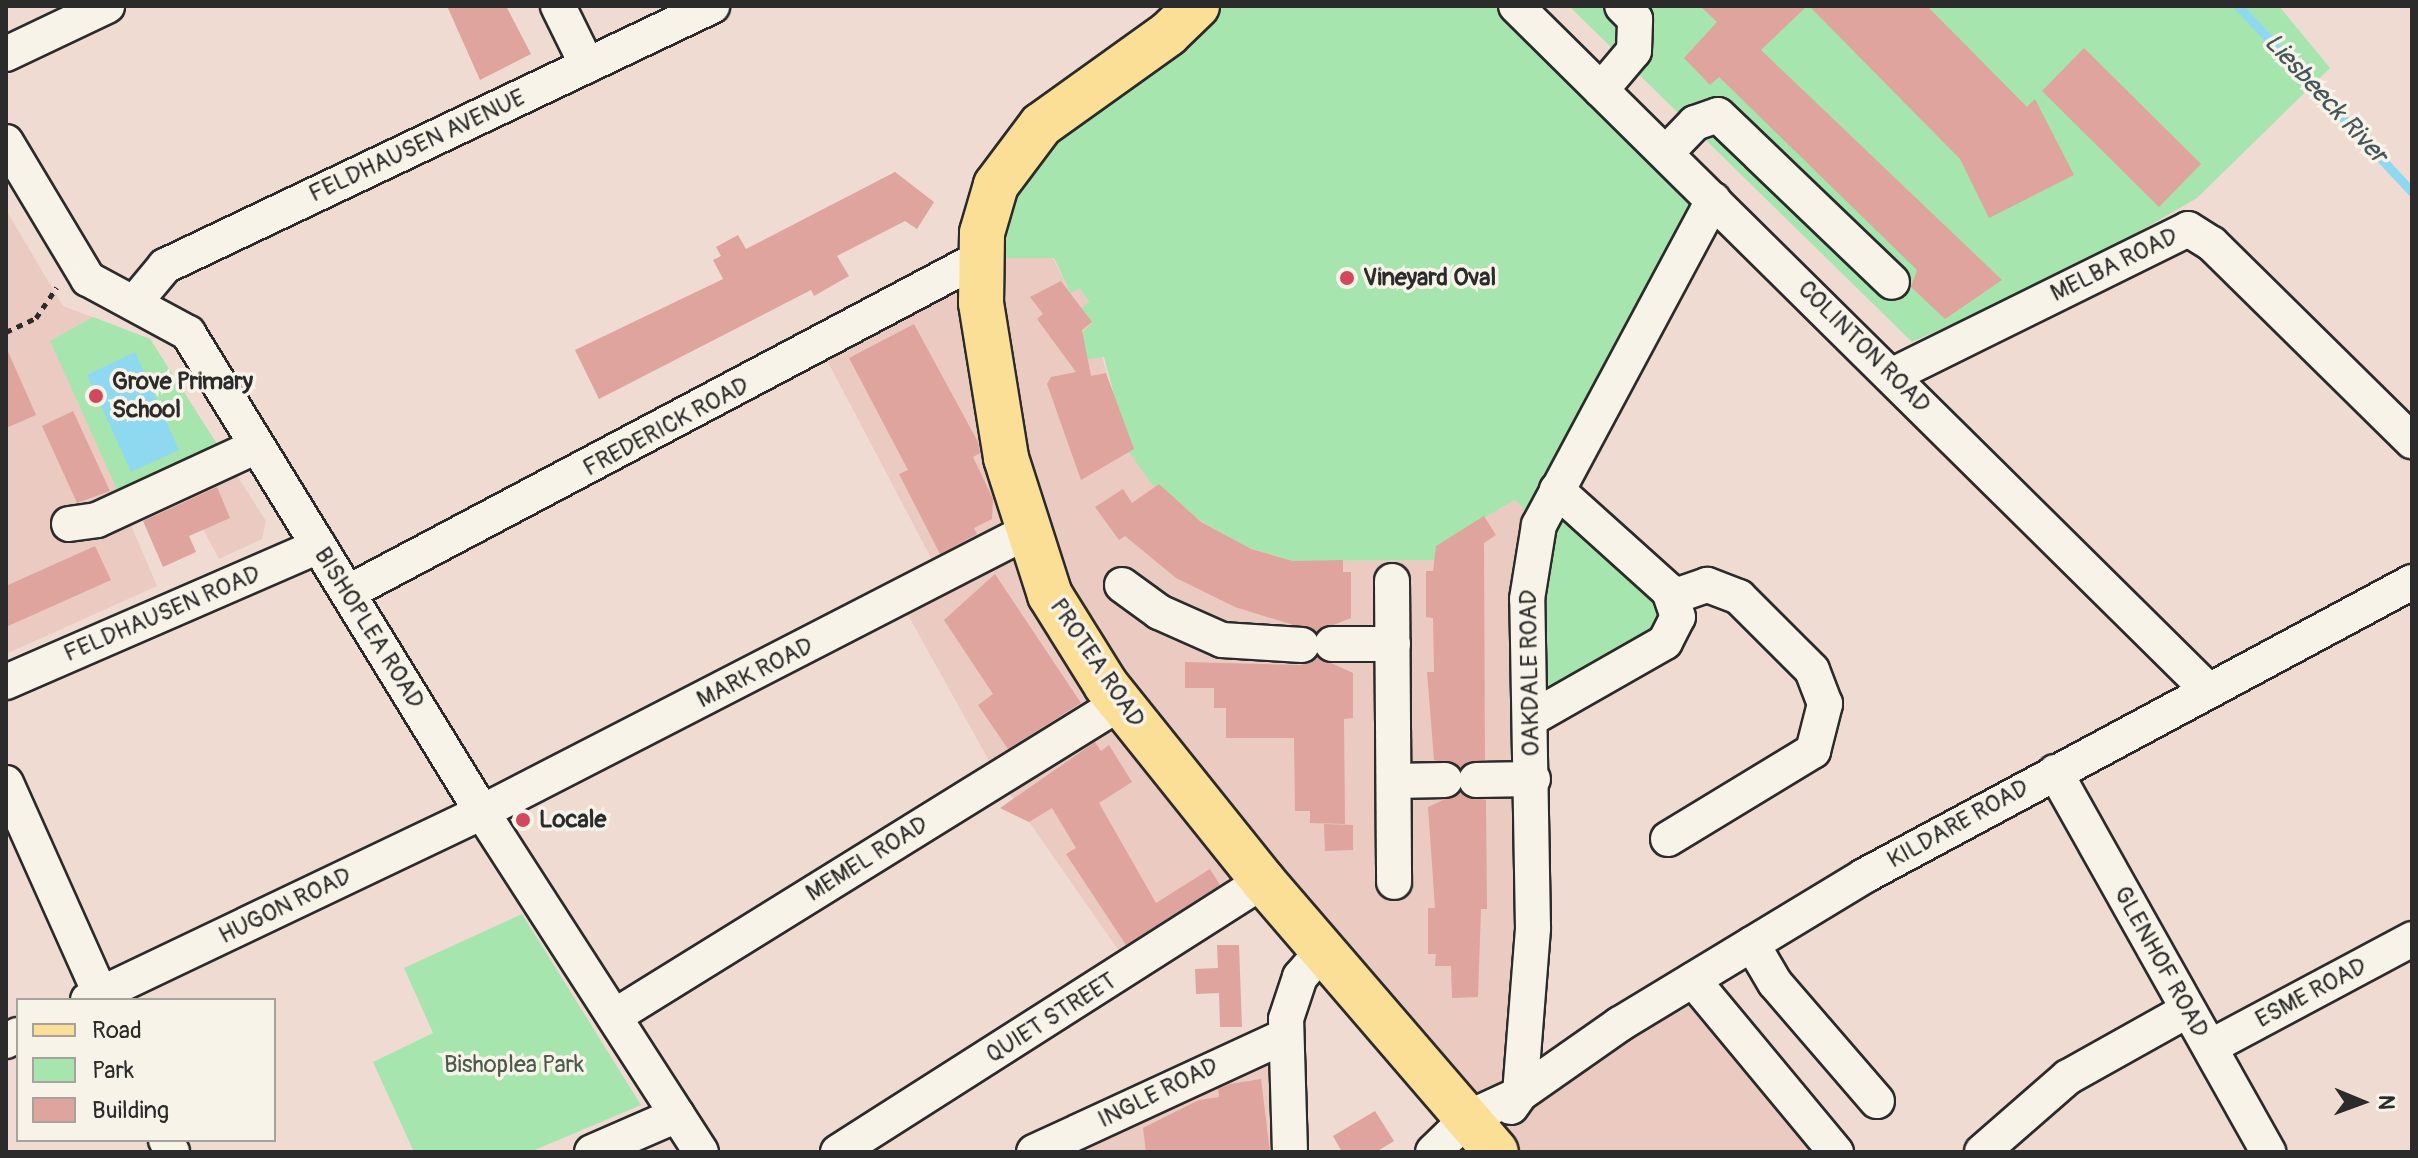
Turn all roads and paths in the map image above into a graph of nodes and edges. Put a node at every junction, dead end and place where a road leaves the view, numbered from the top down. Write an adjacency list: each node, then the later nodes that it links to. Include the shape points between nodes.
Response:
1 (107, 6): 7 (street)
2 (558, 6): 8 (street)
3 (712, 6): 8 (street, FELDHAUSEN AVENUE)
4 (1197, 6): 13 (main road, PROTEA ROAD, via 1023,143 992,196)
5 (1516, 6): 9 (street, COLINTON ROAD)
6 (1622, 6): 9 (street, via 1635,19 1634,51)
7 (6, 54)
8 (587, 65): 16 (street, FELDHAUSEN AVENUE, via 163,268)
9 (1601, 90): 11 (street, COLINTON ROAD)
10 (6, 142): 16 (street, BISHOPLEA ROAD, via 88,279)
11 (1666, 153): 12 (street, COLINTON ROAD); 15 (street, via 1695,123 1718,115)
12 (1713, 200): 18 (street, COLINTON ROAD); 21 (street, OAKDALE ROAD)
13 (980, 258): 23 (main road, PROTEA ROAD, via 991,392); 28 (street, FREDERICK ROAD)
14 (67, 279): 17 (path, via 49,294 36,318)
15 (1892, 282)
16 (135, 302): 20 (street, BISHOPLEA ROAD, via 188,333)
17 (6, 332)
18 (1893, 375): 19 (street, MELBA ROAD, via 2188,229 2212,244); 32 (street, COLINTON ROAD)
19 (2412, 441)
20 (257, 446): 22 (street, via 97,520); 24 (street, BISHOPLEA ROAD)
21 (1557, 490): 29 (street); 34 (street, OAKDALE ROAD, via 1539,525 1528,572)
22 (69, 524)
23 (1028, 531): 33 (main road, PROTEA ROAD, via 1064,622); 39 (street, MARK ROAD)
24 (319, 546): 28 (street, BISHOPLEA ROAD); 31 (street, FELDHAUSEN ROAD)
25 (1392, 581): 30 (street)
26 (2412, 582): 32 (street, KILDARE ROAD)
27 (1122, 585): 30 (street, via 1159,612 1222,640)
28 (349, 592): 39 (street, BISHOPLEA ROAD)
29 (1673, 597): 34 (street, via 1677,624 1665,642); 40 (street, via 1707,585 1739,597 1812,670 1825,704 1813,751)
30 (1393, 644): 37 (street)
31 (6, 682)
32 (2209, 691): 35 (street, KILDARE ROAD)
33 (1120, 703): 41 (main road, PROTEA ROAD); 49 (street, MEMEL ROAD)
34 (1532, 718): 36 (street, OAKDALE ROAD)
35 (2055, 772): 44 (street, KILDARE ROAD); 48 (street, GLENHOF ROAD)
36 (1533, 779): 37 (street); 52 (street, OAKDALE ROAD, via 1533,928)
37 (1394, 781): 42 (street)
38 (6, 783): 47 (street)
39 (482, 812): 47 (street, HUGON ROAD); 49 (street, BISHOPLEA ROAD)
40 (1668, 839)
41 (1263, 881): 45 (main road, PROTEA ROAD); 58 (street, QUIET STREET)
42 (1394, 882)
43 (2412, 939): 51 (street, ESME ROAD)
44 (1752, 944): 46 (street, KILDARE ROAD); 53 (street, via 1775,983)
45 (1323, 951): 50 (street, via 1300,977); 55 (main road, PROTEA ROAD)
46 (1693, 980): 52 (street, KILDARE ROAD); 62 (street)
47 (97, 998)
48 (2188, 1010): 51 (street, GLENHOF ROAD); 63 (street, via 2068,1077)
49 (615, 1016): 54 (street, BISHOPLEA ROAD)
50 (1283, 1037): 59 (street, INGLE ROAD); 60 (street)
51 (2210, 1047): 64 (street, GLENHOF ROAD)
52 (1520, 1094): 55 (street)
53 (1877, 1101)
54 (677, 1115): 56 (street); 57 (street, BISHOPLEA ROAD)
55 (1482, 1141): 61 (street)
56 (592, 1152)
57 (701, 1152)
58 (838, 1152)
59 (1034, 1152)
60 (1290, 1152)
61 (1433, 1152)
62 (1836, 1152)
63 (1982, 1152)
64 (2268, 1152)

